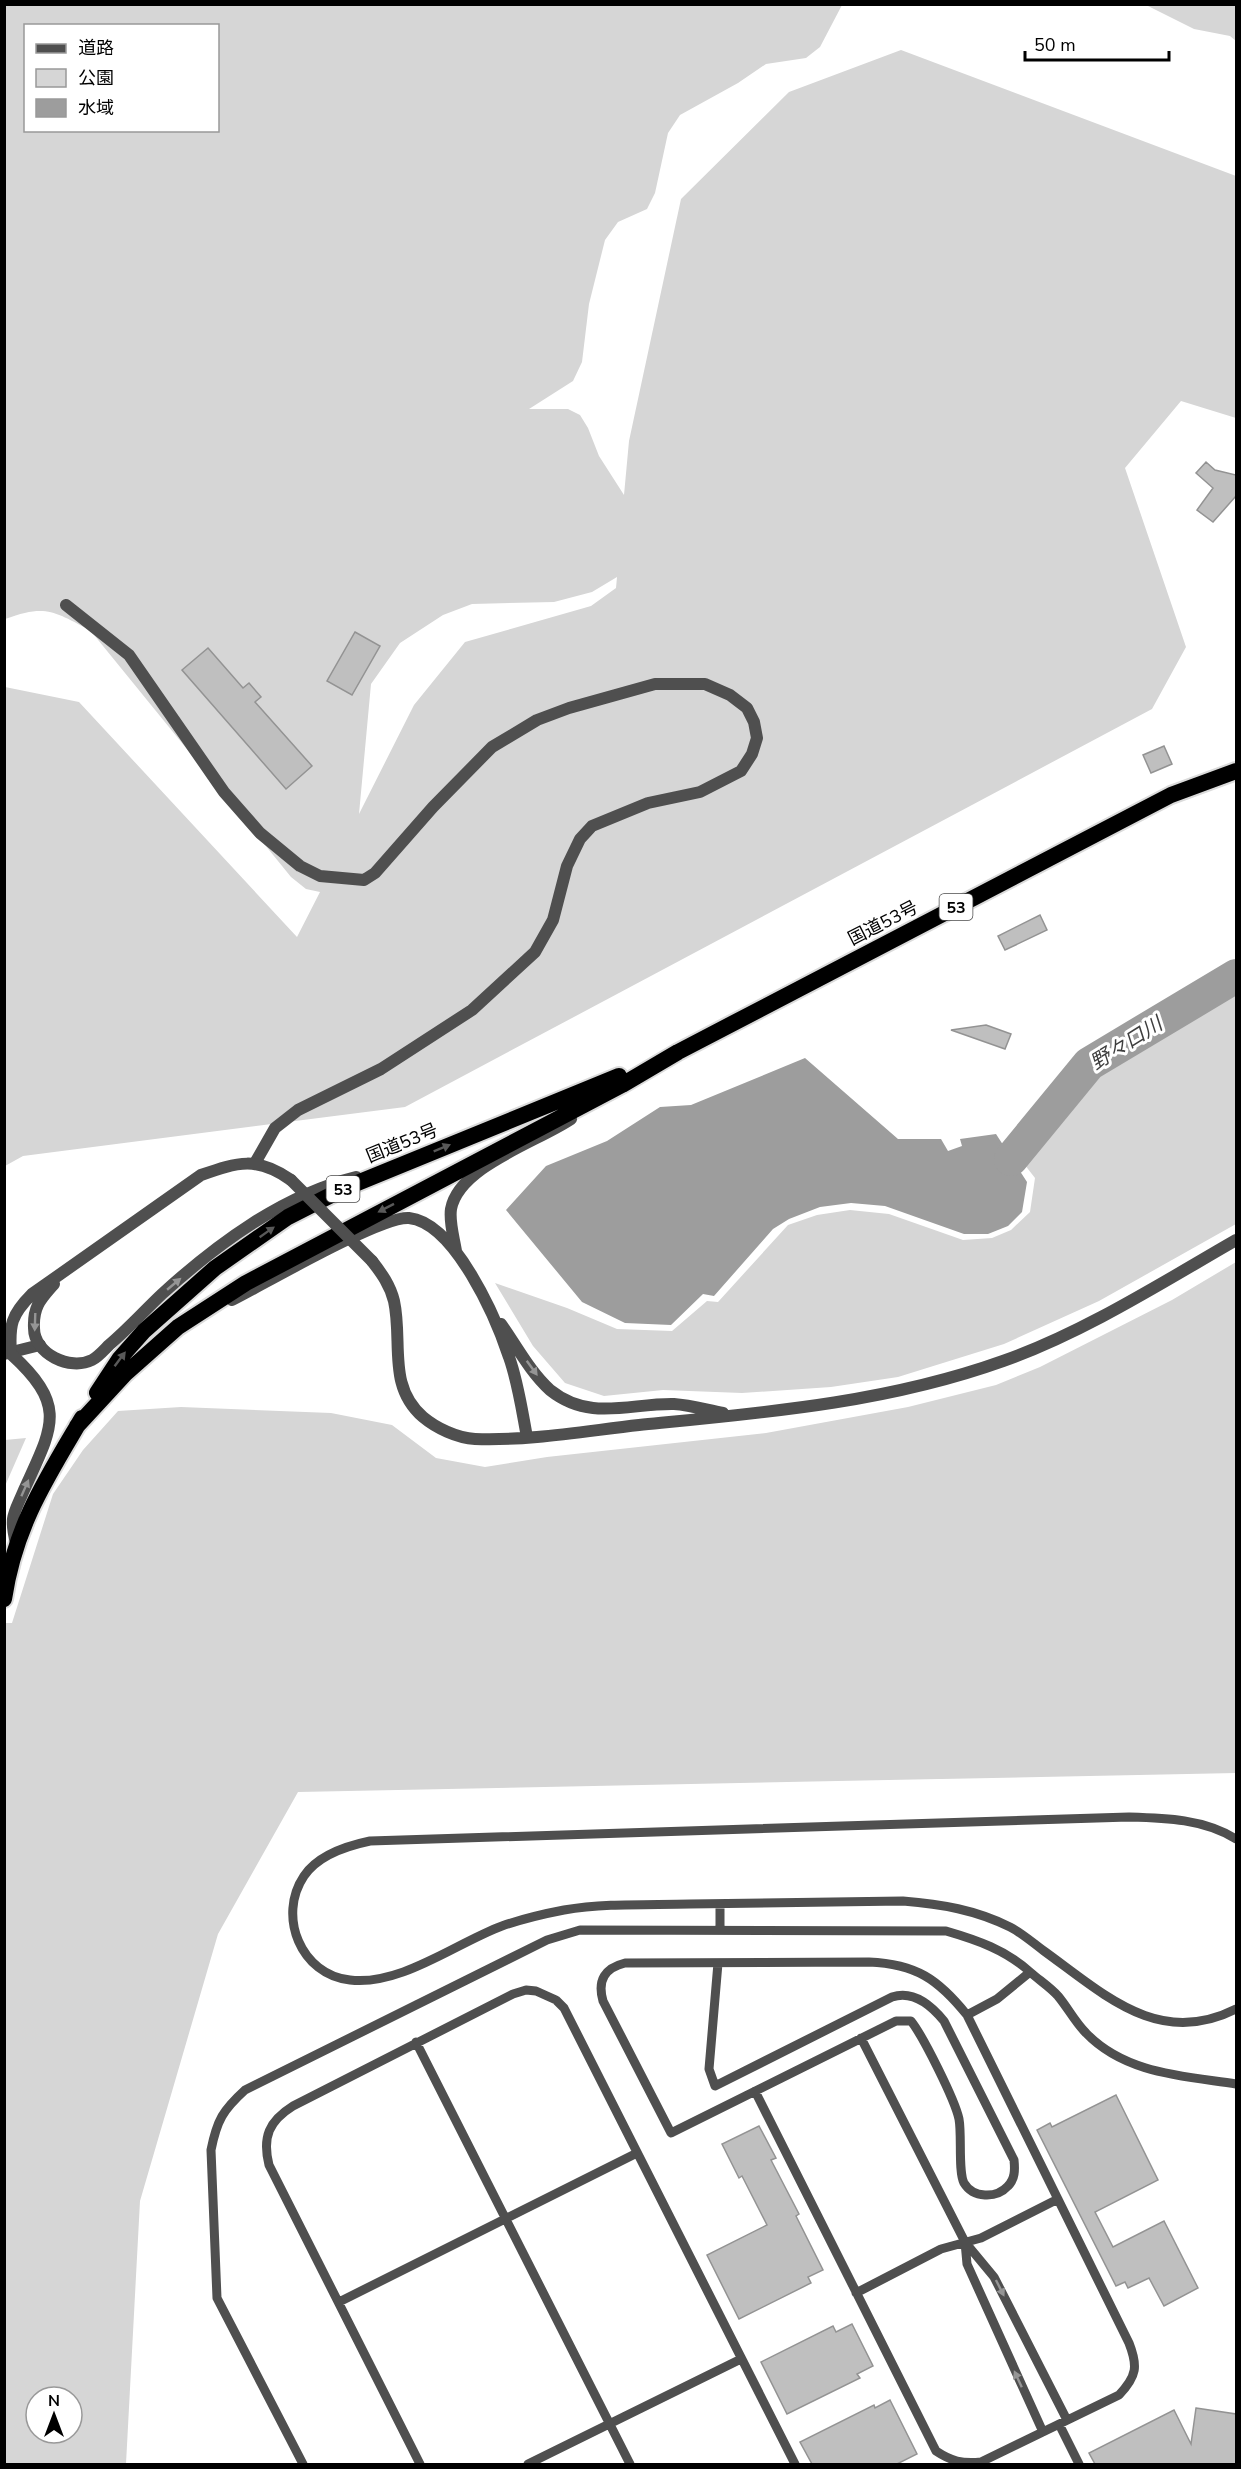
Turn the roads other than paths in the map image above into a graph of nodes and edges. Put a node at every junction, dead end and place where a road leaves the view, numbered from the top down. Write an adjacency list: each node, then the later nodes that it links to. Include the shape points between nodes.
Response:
1 (66, 605): 5 (street, via 129,655 224,792 260,833 300,866 320,876 364,880 375,873 492,747 537,720 569,708 655,684 705,684 747,708 754,722 757,738 741,771 700,792 648,803 592,826 580,839 567,866 553,920 535,952 472,1010 381,1069 298,1110 275,1128)
2 (1236, 771): 3 (highway, 国道53号 / 53, via 1171,795)
3 (678, 1052): 4 (highway, 国道53号 / 53); 6 (highway, 国道53号 / 53, one-way to 3)
4 (622, 1085): 8 (street, via 554,1131 477,1170 460,1188 451,1210); 11 (highway, 国道53号 / 53, one-way to 11, via 315,1245)
5 (255, 1163): 9 (street, via 231,1165 201,1176); 16 (street, bridge, via 273,1167 291,1180 388,1282 394,1303 397,1365 405,1396 423,1417 445,1431 472,1439)
6 (390, 1169): 12 (street, one-way to 6, via 57,1360 77,1365 93,1359 161,1295 273,1211 329,1184); 15 (highway, 国道53号 / 53, one-way to 6, via 120,1358 144,1331 215,1268 288,1217)
7 (1236, 1240): 14 (street, via 1144,1293 1004,1361 942,1380 844,1402)
8 (456, 1251): 10 (street); 11 (street, via 430,1226 408,1218 378,1226)
9 (62, 1273): 12 (street, one-way to 12, via 36,1306 33,1330); 13 (street, via 17,1309)
10 (486, 1303): 14 (street, one-way to 14, via 532,1370 551,1390 578,1405 606,1410 674,1404); 16 (street, via 509,1358)
11 (178, 1327): 15 (highway, 国道53号 / 53, via 125,1374)
12 (40, 1346): 13 (street)
13 (8, 1354): 17 (street, one-way to 13, via 11,1522 51,1419 49,1400 34,1374)
14 (739, 1416): 16 (street)
15 (77, 1426): 17 (highway, 国道53号 / 53, via 40,1487)
16 (527, 1437)
17 (16, 1542): 18 (highway, 国道53号 / 53)
18 (4, 1599)
19 (1236, 1839): 20 (lane, via 1191,1822 1129,1817 370,1841 316,1862 295,1894 292,1912 294,1932 312,1962 331,1975 370,1980 417,1966 502,1926 561,1911)
20 (720, 1904): 21 (lane); 24 (lane, via 903,1901 966,1910 1012,1928 1142,2015 1171,2023 1200,2023)
21 (720, 1930): 23 (lane, via 945,1931 1014,1958); 40 (lane, via 580,1930 563,1934 245,2090 224,2109 211,2150 217,2298)
22 (718, 1963): 25 (lane, via 889,1963 931,1977); 26 (lane, via 709,2069 715,2086 892,1997 909,1995 926,2003 944,2021 1014,2160 1009,2186 988,2195 976,2193 966,2185 956,2108 910,2020 896,2020); 29 (lane, via 625,1963 604,1973 600,1992 671,2133)
23 (1030, 1972): 25 (lane, via 997,1999); 28 (lane, via 1057,1995 1085,2033 1127,2062 1159,2072)
24 (1236, 2009)
25 (967, 2015): 31 (lane)
26 (861, 2038): 29 (lane); 33 (lane)
27 (416, 2042): 30 (lane, via 513,1994 526,1990 546,1994 564,2008); 32 (lane); 35 (lane, via 280,2114 267,2136 269,2165)
28 (1236, 2084)
29 (755, 2091): 34 (lane)
30 (637, 2152): 32 (lane); 36 (lane)
31 (1058, 2199): 33 (lane, via 981,2238); 37 (lane, via 1130,2343 1135,2372 1119,2395)
32 (506, 2218): 35 (lane); 38 (lane)
33 (965, 2242): 34 (lane, via 940,2248); 37 (lane, one-way to 37, via 994,2277); 39 (lane, one-way to 33, via 967,2264)
34 (856, 2293): 39 (lane, via 936,2451 954,2462 981,2462)
35 (339, 2302): 41 (lane)
36 (741, 2358): 38 (lane); 44 (lane)
37 (1063, 2422): 39 (lane); 45 (lane)
38 (610, 2424): 42 (lane); 43 (lane)
39 (1043, 2432)
40 (303, 2464)
41 (420, 2464)
42 (528, 2464)
43 (630, 2464)
44 (795, 2464)
45 (1079, 2464)

